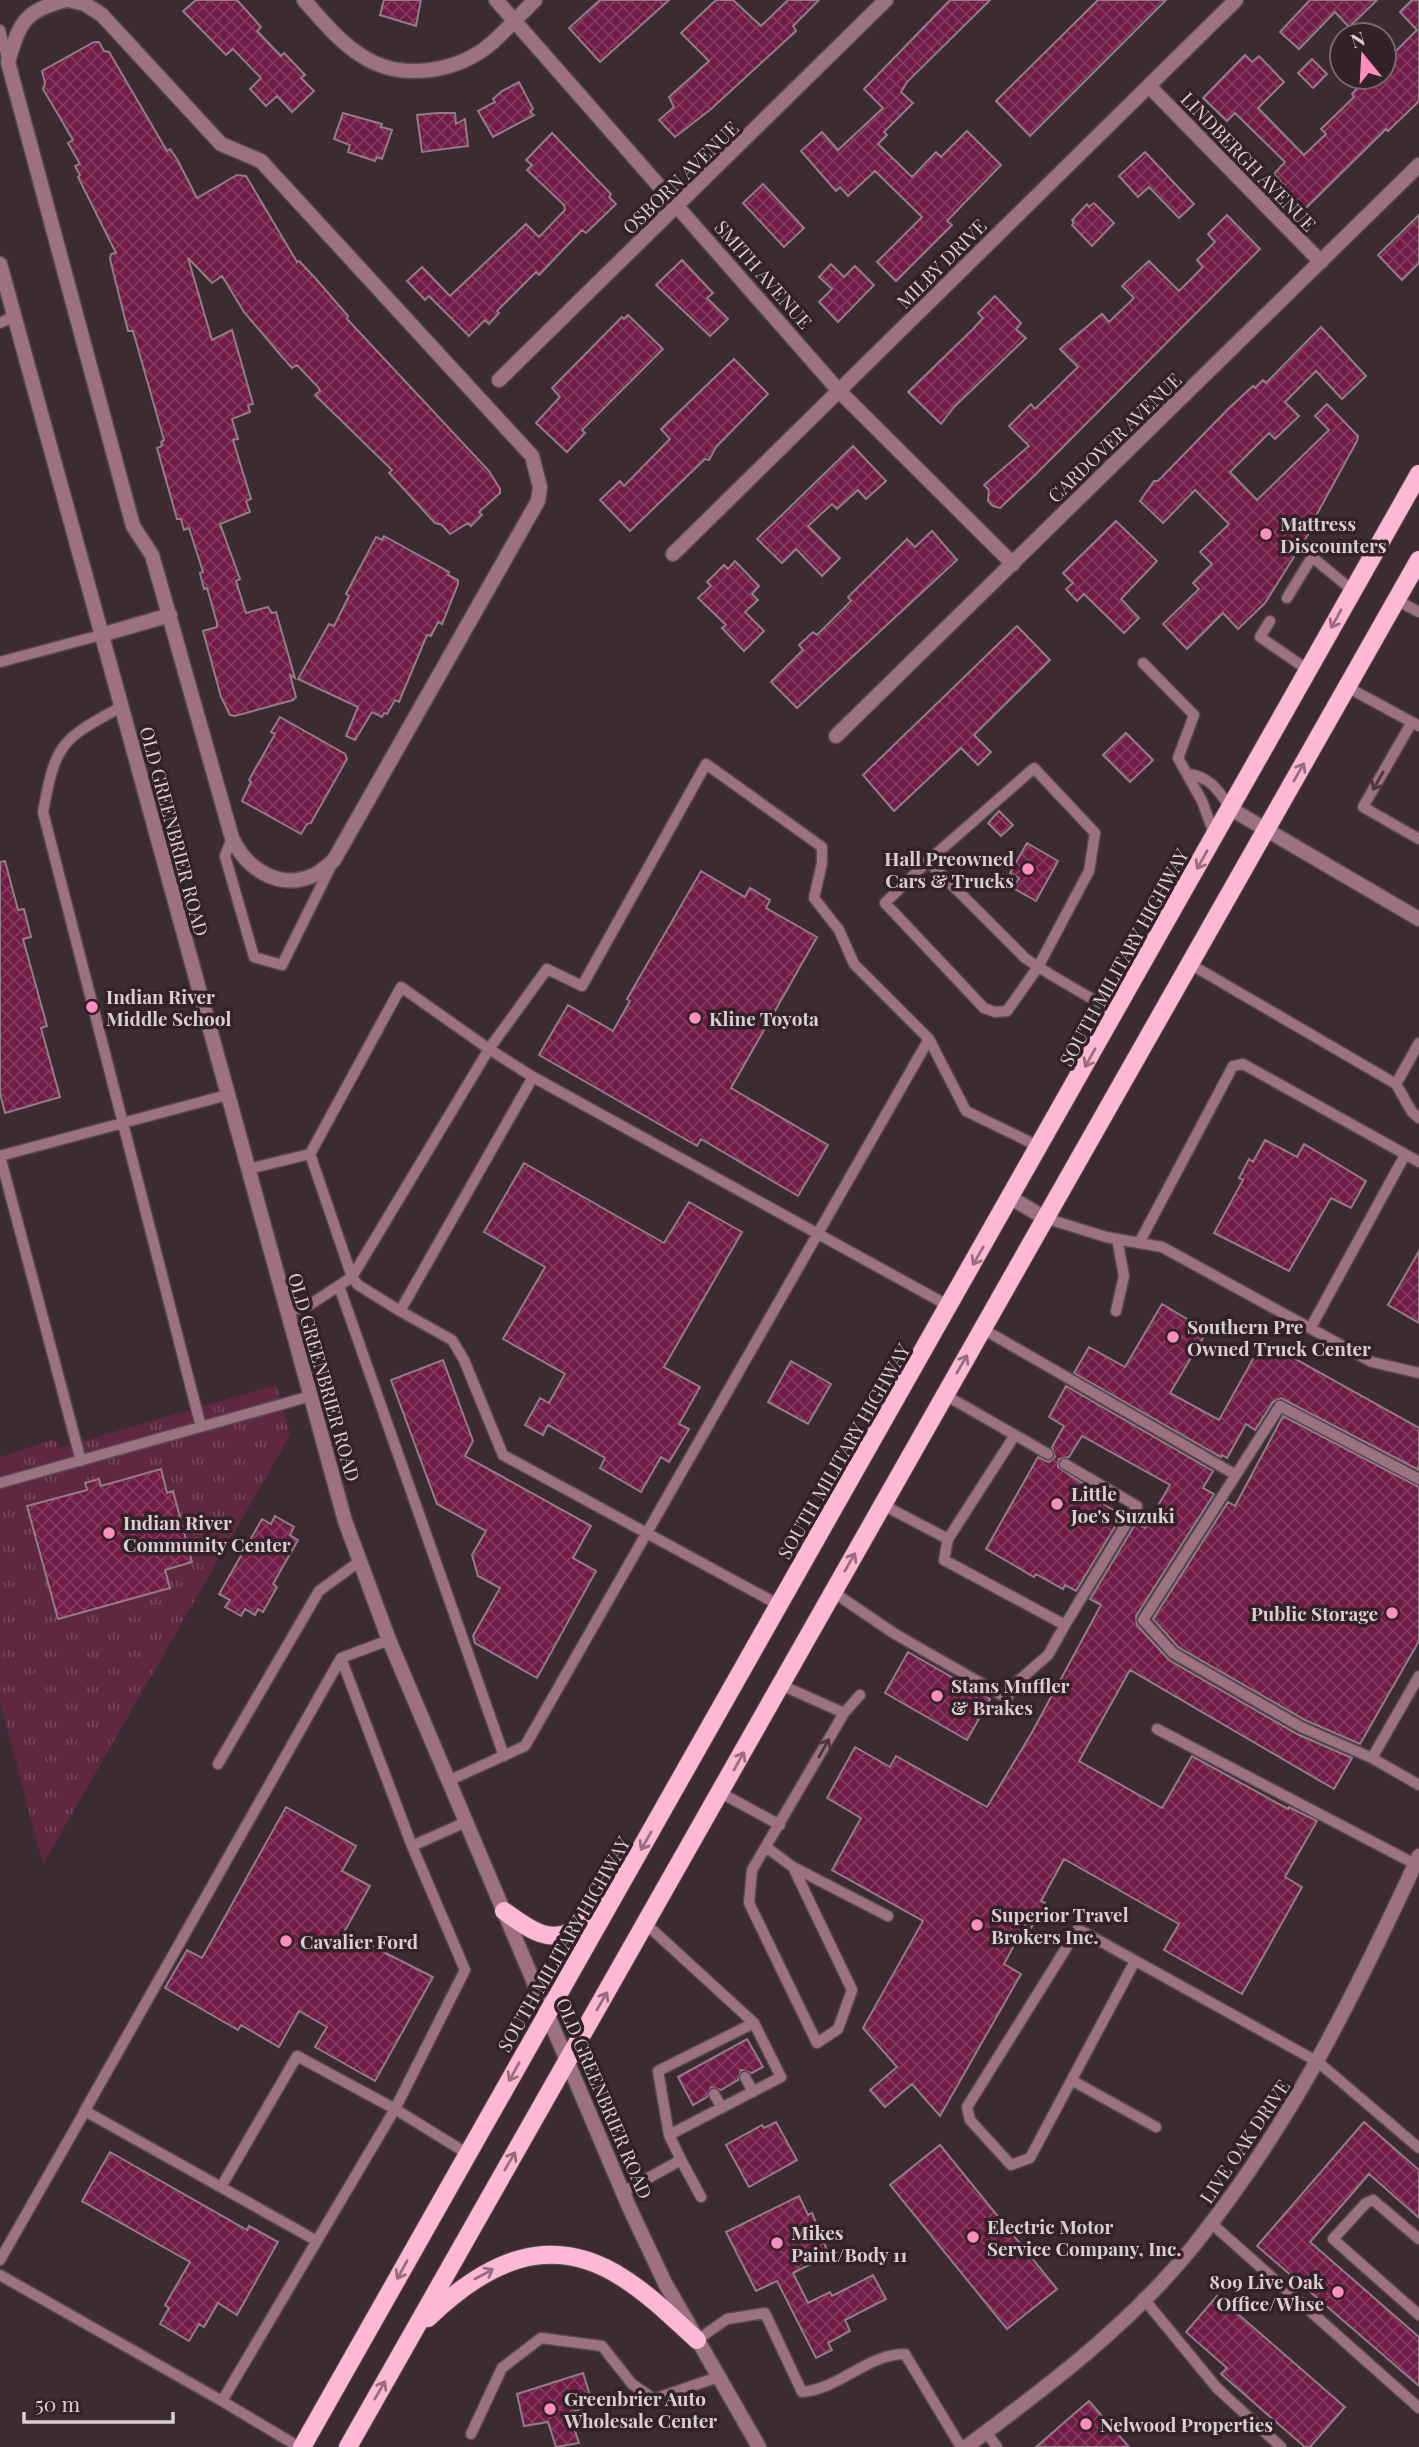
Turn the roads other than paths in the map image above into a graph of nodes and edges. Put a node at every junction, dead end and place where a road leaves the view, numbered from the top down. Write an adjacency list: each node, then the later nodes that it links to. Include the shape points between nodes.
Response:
1 (67, 0): 8 (street); 11 (street, via 37,8 17,31)
2 (88, 0): 8 (lane)
3 (304, 0): 9 (street, via 342,42 364,58 417,72 469,59)
4 (496, 0): 9 (street, SMITH AVENUE)
5 (535, 0): 9 (street)
6 (886, 0): 14 (street, OSBORN AVENUE)
7 (1237, 0): 12 (street, MILBY DRIVE)
8 (102, 15): 45 (street, via 221,144 261,161 532,456 537,470 538,501)
9 (514, 20): 14 (street, SMITH AVENUE)
10 (0, 30): 11 (lane)
11 (8, 62): 29 (street, via 133,526 152,555)
12 (1149, 86): 15 (street, LINDBERGH AVENUE); 20 (street, MILBY DRIVE)
13 (1419, 165): 15 (street, CARDOVER AVENUE)
14 (679, 205): 19 (street, OSBORN AVENUE); 20 (street, SMITH AVENUE)
15 (1321, 262): 24 (street, CARDOVER AVENUE)
16 (0, 264): 17 (street, OLD GREENBRIER ROAD)
17 (14, 316): 18 (lane); 31 (street, OLD GREENBRIER ROAD)
18 (0, 323)
19 (499, 380)
20 (839, 391): 22 (street, MILBY DRIVE); 24 (street, SMITH AVENUE)
21 (1419, 474): 25 (main road, SOUTH MILITARY HIGHWAY)
22 (673, 554)
23 (1419, 560): 27 (main road)
24 (1013, 564): 38 (street, CARDOVER AVENUE)
25 (1352, 590): 26 (lane, via 1312,557); 34 (main road, SOUTH MILITARY HIGHWAY, one-way to 34)
26 (1287, 598)
27 (1396, 600): 28 (lane); 35 (main road)
28 (1419, 612)
29 (170, 615): 31 (street); 43 (street)
30 (1270, 621): 34 (lane, via 1260,637)
31 (101, 635): 32 (lane); 36 (street, OLD GREENBRIER ROAD)
32 (0, 662)
33 (1143, 663): 39 (lane, via 1194,715 1178,758)
34 (1308, 670): 40 (main road, SOUTH MILITARY HIGHWAY)
35 (1347, 687): 37 (lane); 41 (main road, one-way to 35)
36 (121, 707): 56 (street, OLD GREENBRIER ROAD); 58 (lane, via 79,729 63,744 50,774 43,812)
37 (1416, 724): 44 (lane, one-way to 44, via 1363,807)
38 (836, 736)
39 (1187, 774): 40 (lane, via 1212,783); 42 (lane)
40 (1231, 810): 41 (street); 42 (main road, SOUTH MILITARY HIGHWAY)
41 (1265, 831): 47 (street); 48 (main road)
42 (1215, 837): 50 (main road, SOUTH MILITARY HIGHWAY, one-way to 50)
43 (232, 838): 45 (street, via 240,856 261,874 289,880 312,876); 45 (lane, via 225,856 254,957 282,965)
44 (1419, 839)
45 (334, 860)
46 (928, 861): 49 (lane); 49 (lane, via 885,902 984,1008 1007,1011); 49 (lane, via 1034,768 1095,833 1089,871)
47 (1419, 919)
48 (1190, 964): 55 (lane); 66 (main road)
49 (1038, 967): 50 (lane)
50 (1116, 1012): 59 (main road, SOUTH MILITARY HIGHWAY, one-way to 59)
51 (929, 1039): 53 (lane, via 854,964 839,930 814,898 822,847 706,764 582,986 547,969); 59 (lane, via 966,1111); 67 (lane)
52 (1419, 1043): 55 (lane)
53 (489, 1049): 54 (lane); 60 (lane, via 401,987); 70 (lane)
54 (533, 1077): 67 (lane); 73 (lane)
55 (1396, 1084): 57 (lane)
56 (227, 1095): 58 (lane); 64 (street, OLD GREENBRIER ROAD)
57 (1419, 1118)
58 (124, 1123): 62 (lane); 81 (lane)
59 (1040, 1147): 65 (main road, SOUTH MILITARY HIGHWAY)
60 (310, 1154): 64 (lane); 70 (lane)
61 (1405, 1155): 63 (lane); 69 (lane, via 1243,1064 1233,1066); 76 (lane)
62 (0, 1156): 84 (lane)
63 (1419, 1163)
64 (248, 1169): 75 (street, OLD GREENBRIER ROAD)
65 (1011, 1198): 66 (street); 72 (main road, SOUTH MILITARY HIGHWAY, one-way to 72)
66 (1045, 1218): 68 (lane); 77 (main road)
67 (818, 1231): 72 (lane); 90 (lane)
68 (1117, 1239): 69 (lane); 74 (lane, via 1124,1276)
69 (1139, 1243): 76 (lane, via 1162,1247)
70 (352, 1277): 71 (lane); 73 (lane)
71 (339, 1286): 75 (lane, via 311,1304); 103 (lane)
72 (949, 1306): 94 (main road, SOUTH MILITARY HIGHWAY)
73 (400, 1311): 90 (lane, via 452,1340 503,1455)
74 (1116, 1311)
75 (287, 1312): 80 (street, OLD GREENBRIER ROAD)
76 (1311, 1327): 78 (lane, via 1372,1362)
77 (983, 1329): 79 (main road, one-way to 77); 86 (lane)
78 (1419, 1373)
79 (944, 1395): 82 (lane); 89 (main road)
80 (311, 1396): 81 (lane); 92 (street, OLD GREENBRIER ROAD)
81 (201, 1427): 84 (lane)
82 (1014, 1435): 83 (lane); 91 (lane)
83 (1048, 1454)
84 (81, 1461): 88 (lane)
85 (1065, 1464): 95 (lane, via 1137,1506)
86 (1236, 1475): 87 (lane, via 1280,1406); 104 (lane, via 1143,1620 1173,1653 1301,1727)
87 (1419, 1479)
88 (0, 1483)
89 (883, 1505): 91 (lane); 93 (main road, one-way to 89)
90 (648, 1534): 94 (lane); 103 (lane, via 525,1746)
91 (948, 1539): 95 (lane, via 944,1560)
92 (360, 1560): 96 (street, OLD GREENBRIER ROAD); 105 (lane, via 319,1591)
93 (833, 1592): 95 (lane, via 895,1634 1007,1698 1017,1682 1048,1655); 99 (main road)
94 (779, 1605): 115 (main road, SOUTH MILITARY HIGHWAY, one-way to 115)
95 (1065, 1625)
96 (390, 1640): 97 (lane); 106 (street, OLD GREENBRIER ROAD)
97 (341, 1658): 111 (lane); 132 (lane)
98 (1419, 1676): 104 (lane)
99 (781, 1685): 101 (lane); 108 (main road, one-way to 99)
100 (860, 1695): 101 (lane)
101 (844, 1713): 110 (lane, one-way to 101)
102 (1157, 1729): 113 (lane)
103 (504, 1756): 106 (lane)
104 (1372, 1758): 107 (lane)
105 (218, 1764)
106 (448, 1781): 109 (street, OLD GREENBRIER ROAD)
107 (1419, 1785)
108 (721, 1793): 110 (lane); 118 (main road)
109 (466, 1822): 111 (lane); 116 (street, OLD GREENBRIER ROAD)
110 (780, 1825): 112 (lane)
111 (412, 1846): 131 (lane, via 466,1970)
112 (766, 1847): 114 (lane); 114 (lane, via 752,1870 749,1903 817,2043 838,2029 852,1990)
113 (1417, 1860): 124 (street, LIVE OAK DRIVE, via 1346,2013)
114 (793, 1867): 117 (lane)
115 (618, 1889): 116 (main road, via 600,1899 574,1930 558,1935 532,1931); 120 (main road, SOUTH MILITARY HIGHWAY)
116 (505, 1911): 120 (street, OLD GREENBRIER ROAD)
117 (888, 1916)
118 (646, 1924): 121 (lane); 123 (main road, one-way to 118)
119 (1135, 1961): 124 (lane); 127 (lane); 127 (lane, via 1078,1928 967,2107 970,2120 1011,2165 1030,2158)
120 (548, 2013): 123 (street, OLD GREENBRIER ROAD); 136 (main road, SOUTH MILITARY HIGHWAY, one-way to 136)
121 (754, 2023): 122 (lane, via 726,2043); 128 (lane, via 781,2077)
122 (692, 2054): 125 (lane); 134 (lane, via 658,2071)
123 (567, 2060): 139 (street, OLD GREENBRIER ROAD); 148 (main road, one-way to 123)
124 (1318, 2062): 135 (lane); 141 (street, LIVE OAK DRIVE, via 1253,2168)
125 (699, 2066)
126 (744, 2077): 128 (lane)
127 (1073, 2081): 133 (lane)
128 (753, 2092): 130 (lane)
129 (714, 2094): 130 (lane)
130 (722, 2108): 134 (lane)
131 (396, 2109): 136 (lane); 138 (lane, via 298,2056); 143 (lane)
132 (84, 2112): 138 (lane); 144 (lane)
133 (1156, 2127)
134 (669, 2135): 137 (lane)
135 (1419, 2148)
136 (468, 2154): 155 (main road, SOUTH MILITARY HIGHWAY, one-way to 155)
137 (681, 2160): 139 (lane); 140 (lane)
138 (221, 2187): 143 (lane)
139 (623, 2192): 149 (street, OLD GREENBRIER ROAD)
140 (701, 2197)
141 (1211, 2223): 146 (street, LIVE OAK DRIVE); 152 (lane)
142 (1419, 2239): 147 (lane, via 1373,2200 1333,2239)
143 (317, 2241): 151 (lane)
144 (0, 2260)
145 (0, 2275): 151 (lane)
146 (1143, 2298): 153 (street, LIVE OAK DRIVE, via 1060,2377); 160 (lane, via 1217,2388)
147 (1419, 2315)
148 (412, 2333): 149 (main road, one-way to 149, via 455,2292 482,2274 522,2256 550,2255 582,2258 623,2277); 156 (main road, one-way to 148)
149 (697, 2340): 150 (street, OLD GREENBRIER ROAD); 158 (lane, via 727,2319 765,2313 802,2392 816,2391 886,2354 905,2354)
150 (718, 2377): 154 (lane, via 654,2399 632,2384 602,2346 541,2338 502,2368); 157 (street, OLD GREENBRIER ROAD)
151 (222, 2401): 155 (lane)
152 (1419, 2408)
153 (986, 2432): 158 (street, LIVE OAK DRIVE); 159 (lane)
154 (471, 2434)
155 (301, 2447)
156 (348, 2447)
157 (759, 2447)
158 (963, 2447)
159 (997, 2447)
160 (1281, 2447)

